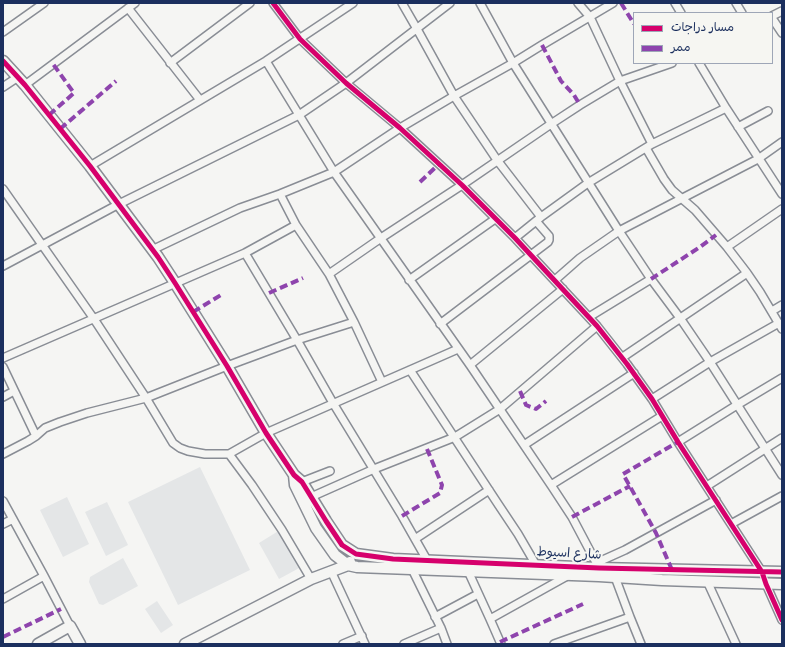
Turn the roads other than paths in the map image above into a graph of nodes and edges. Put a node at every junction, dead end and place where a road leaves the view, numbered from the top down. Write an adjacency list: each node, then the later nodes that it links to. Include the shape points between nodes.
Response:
1 (44, 3): 21 (street)
2 (135, 3): 13 (street)
3 (250, 3): 26 (street)
4 (272, 3): 23 (street)
5 (353, 3): 23 (street)
6 (402, 3): 20 (street)
7 (450, 3): 20 (street)
8 (480, 3): 27 (street)
9 (578, 3): 18 (street)
10 (613, 3): 18 (street)
11 (675, 3): 15 (street)
12 (736, 3): 16 (street)
13 (128, 8): 26 (street); 30 (street)
14 (782, 11): 17 (street)
15 (680, 12)
16 (741, 12)
17 (773, 16)
18 (590, 17): 27 (street); 31 (street)
19 (773, 19): 22 (street)
20 (417, 29): 32 (street); 34 (street)
21 (3, 32)
22 (782, 34)
23 (300, 39): 25 (street); 32 (street)
24 (3, 61): 30 (street)
25 (266, 61): 35 (street); 38 (street)
26 (170, 63): 35 (street)
27 (513, 63): 34 (street); 39 (street)
28 (669, 64): 31 (street)
29 (700, 64): 36 (street)
30 (22, 81): 33 (street); 46 (street)
31 (620, 81): 39 (street); 43 (street)
32 (346, 83): 38 (street); 41 (street)
33 (3, 86)
34 (454, 96): 41 (street); 45 (street)
35 (200, 100): 46 (street)
36 (726, 108): 40 (street); 43 (street)
37 (768, 111): 40 (street)
38 (298, 115): 47 (street); 54 (street)
39 (551, 124): 45 (street); 48 (street)
40 (738, 127): 44 (street)
41 (400, 128): 47 (street); 49 (street)
42 (782, 142): 44 (street)
43 (649, 146): 48 (street); 53 (street, via 654,162 668,185)
44 (758, 159): 52 (street); 53 (street)
45 (497, 160): 49 (street); 57 (street)
46 (90, 166): 54 (street)
47 (334, 172): 51 (street); 60 (street)
48 (588, 183): 57 (street); 59 (street)
49 (462, 185): 56 (street); 60 (street)
50 (3, 189): 62 (street)
51 (280, 194): 58 (street); 64 (street, via 240,208)
52 (782, 194)
53 (681, 199): 59 (street); 63 (street, via 695,210)
54 (119, 204): 62 (street); 64 (street)
55 (782, 209): 63 (street)
56 (495, 219): 61 (street); 71 (street)
57 (539, 219): 61 (street); 66 (street, via 550,240)
58 (296, 225): 65 (street); 69 (street)
59 (619, 231): 70 (street); 72 (street, via 580,258)
60 (381, 238): 69 (street); 71 (street)
61 (515, 238): 66 (street)
62 (42, 245): 67 (street); 79 (street)
63 (726, 247): 68 (street)
64 (152, 250): 73 (street)
65 (245, 252): 73 (street); 84 (street)
66 (530, 255): 72 (street); 81 (street)
67 (3, 266)
68 (747, 273): 76 (street); 78 (street)
69 (329, 274): 80 (street)
70 (650, 279): 77 (street); 78 (street)
71 (409, 280): 81 (street)
72 (555, 280): 74 (street)
73 (175, 283): 79 (street); 90 (street)
74 (562, 289): 77 (street); 89 (street)
75 (782, 305): 76 (street)
76 (772, 311): 83 (street)
77 (589, 317): 82 (street)
78 (680, 318): 86 (street); 88 (street)
79 (94, 319): 87 (street); 98 (street)
80 (354, 322): 84 (street); 95 (street)
81 (440, 324): 85 (street)
82 (597, 326): 86 (street); 102 (street)
83 (780, 326): 88 (street)
84 (297, 340): 90 (street); 100 (street)
85 (458, 349): 89 (street); 92 (street)
86 (623, 357): 93 (street)
87 (3, 358)
88 (710, 362): 99 (street); 101 (street)
89 (470, 365): 102 (street)
90 (227, 366): 98 (street); 104 (street)
91 (3, 367): 96 (street)
92 (410, 370): 95 (street); 106 (street)
93 (634, 373): 99 (street); 109 (street)
94 (782, 378): 101 (street)
95 (382, 382): 100 (street)
96 (14, 391): 97 (street); 105 (street)
97 (3, 397)
98 (146, 398): 105 (street, via 60,422 45,428); 112 (street, via 176,446 205,454)
99 (652, 399): 103 (street)
100 (333, 403): 104 (street); 113 (street)
101 (737, 405): 108 (street); 110 (street)
102 (500, 408): 106 (street); 109 (street)
103 (662, 416): 108 (street); 117 (street)
104 (266, 432): 112 (street); 116 (street)
105 (36, 436): 111 (street)
106 (455, 437): 113 (street); 119 (street)
107 (782, 438): 110 (street)
108 (678, 442): 118 (street)
109 (524, 445): 117 (street)
110 (766, 448): 115 (street); 118 (street)
111 (3, 454)
112 (229, 454): 143 (street, via 282,530)
113 (374, 469): 121 (street); 127 (street)
114 (330, 470): 116 (street)
115 (782, 475)
116 (298, 484): 121 (street); 130 (street, via 316,528)
117 (551, 485): 134 (street, via 572,517)
118 (707, 486): 122 (street)
119 (489, 490): 127 (street); 133 (street)
120 (782, 496): 126 (street)
121 (311, 497): 128 (street)
122 (716, 500): 126 (street); 134 (street)
123 (3, 501): 124 (street)
124 (13, 519): 125 (street); 140 (street)
125 (3, 524)
126 (731, 524): 138 (street)
127 (415, 539): 131 (street)
128 (342, 545): 129 (street); 130 (street)
129 (356, 554): 131 (street, شارع اسيوط); 132 (street)
130 (335, 555): 132 (street); 136 (street)
131 (427, 560): 133 (street, شارع اسيوط)
132 (348, 565): 135 (street, شارع اسيوط); 136 (street)
133 (536, 565): 134 (street, شارع اسيوط)
134 (597, 566): 138 (street, شارع اسيوط)
135 (412, 569): 137 (street, شارع اسيوط); 150 (street)
136 (333, 570): 143 (street); 155 (street)
137 (468, 571): 141 (street, شارع اسيوط); 147 (street)
138 (762, 572): 139 (street, شارع اسيوط); 145 (street)
139 (782, 572)
140 (44, 576): 148 (street); 153 (street)
141 (569, 576): 142 (street, شارع اسيوط); 151 (street)
142 (615, 578): 144 (street, شارع اسيوط); 149 (street)
143 (311, 579): 156 (street)
144 (708, 582): 145 (street, شارع اسيوط); 167 (street)
145 (766, 584): 146 (street, شارع اسيوط); 152 (street)
146 (782, 584)
147 (478, 594): 150 (street); 151 (street)
148 (3, 599)
149 (630, 617): 165 (street); 166 (street)
150 (435, 618): 154 (street)
151 (490, 619): 164 (street)
152 (782, 620)
153 (70, 626): 157 (street); 158 (street)
154 (441, 628): 162 (street); 163 (street)
155 (362, 636): 160 (street); 161 (street)
156 (202, 640): 159 (street)
157 (38, 644)
158 (80, 644)
159 (185, 644)
160 (343, 644)
161 (365, 644)
162 (404, 644)
163 (447, 644)
164 (501, 644)
165 (554, 644)
166 (641, 644)
167 (736, 644)

